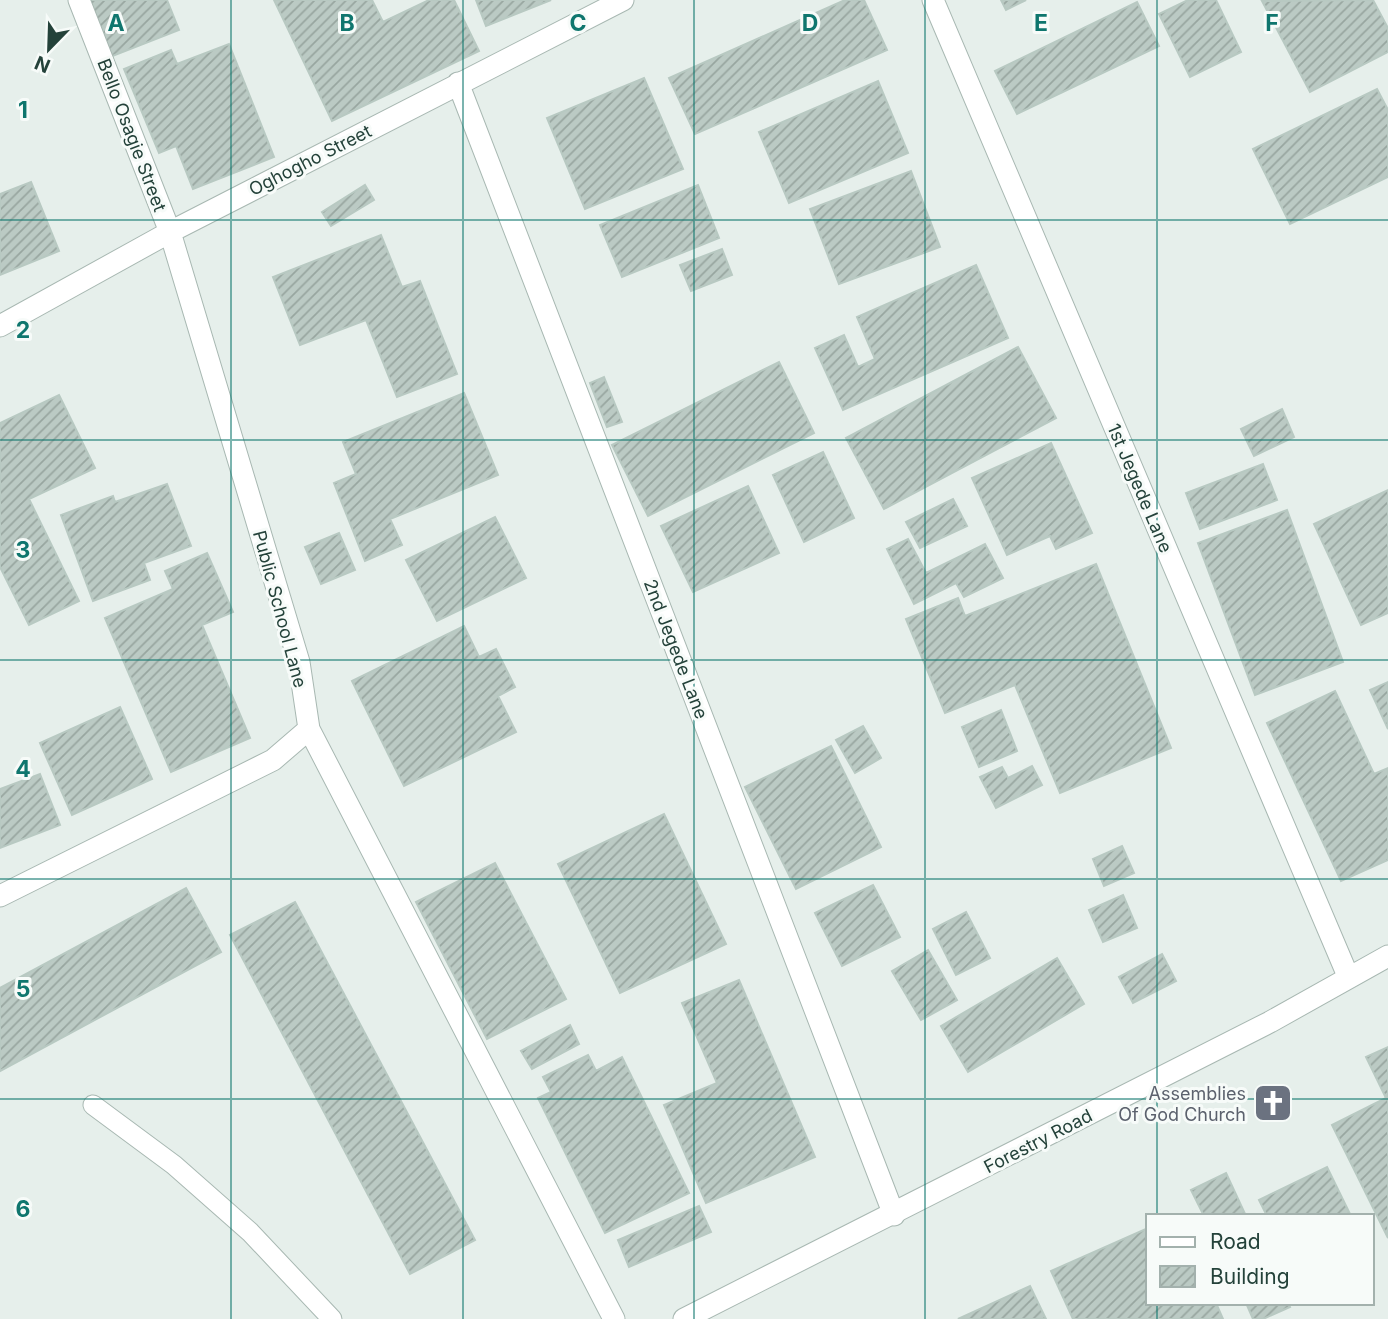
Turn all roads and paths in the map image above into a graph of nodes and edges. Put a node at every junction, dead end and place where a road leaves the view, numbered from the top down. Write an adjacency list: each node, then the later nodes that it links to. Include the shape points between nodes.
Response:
1 (79, 0): 5 (street, Bello Osagie Street)
2 (623, 0): 4 (street, Oghogho Street)
3 (933, 0): 10 (street, 1st Jegede Lane)
4 (458, 83): 5 (street, Oghogho Street); 12 (street, 2nd Jegede Lane)
5 (170, 232): 6 (street, Oghogho Street); 7 (street, Public School Lane, via 299,662)
6 (0, 326)
7 (309, 729): 8 (street, via 273,760); 14 (street, Public School Lane)
8 (0, 897)
9 (1388, 956): 10 (street, Forestry Road)
10 (1348, 976): 12 (street, Forestry Road, via 1270,1022)
11 (93, 1105): 13 (lane, via 174,1165 250,1232)
12 (894, 1215): 15 (street, Forestry Road)
13 (332, 1319)
14 (614, 1319)
15 (684, 1319)

